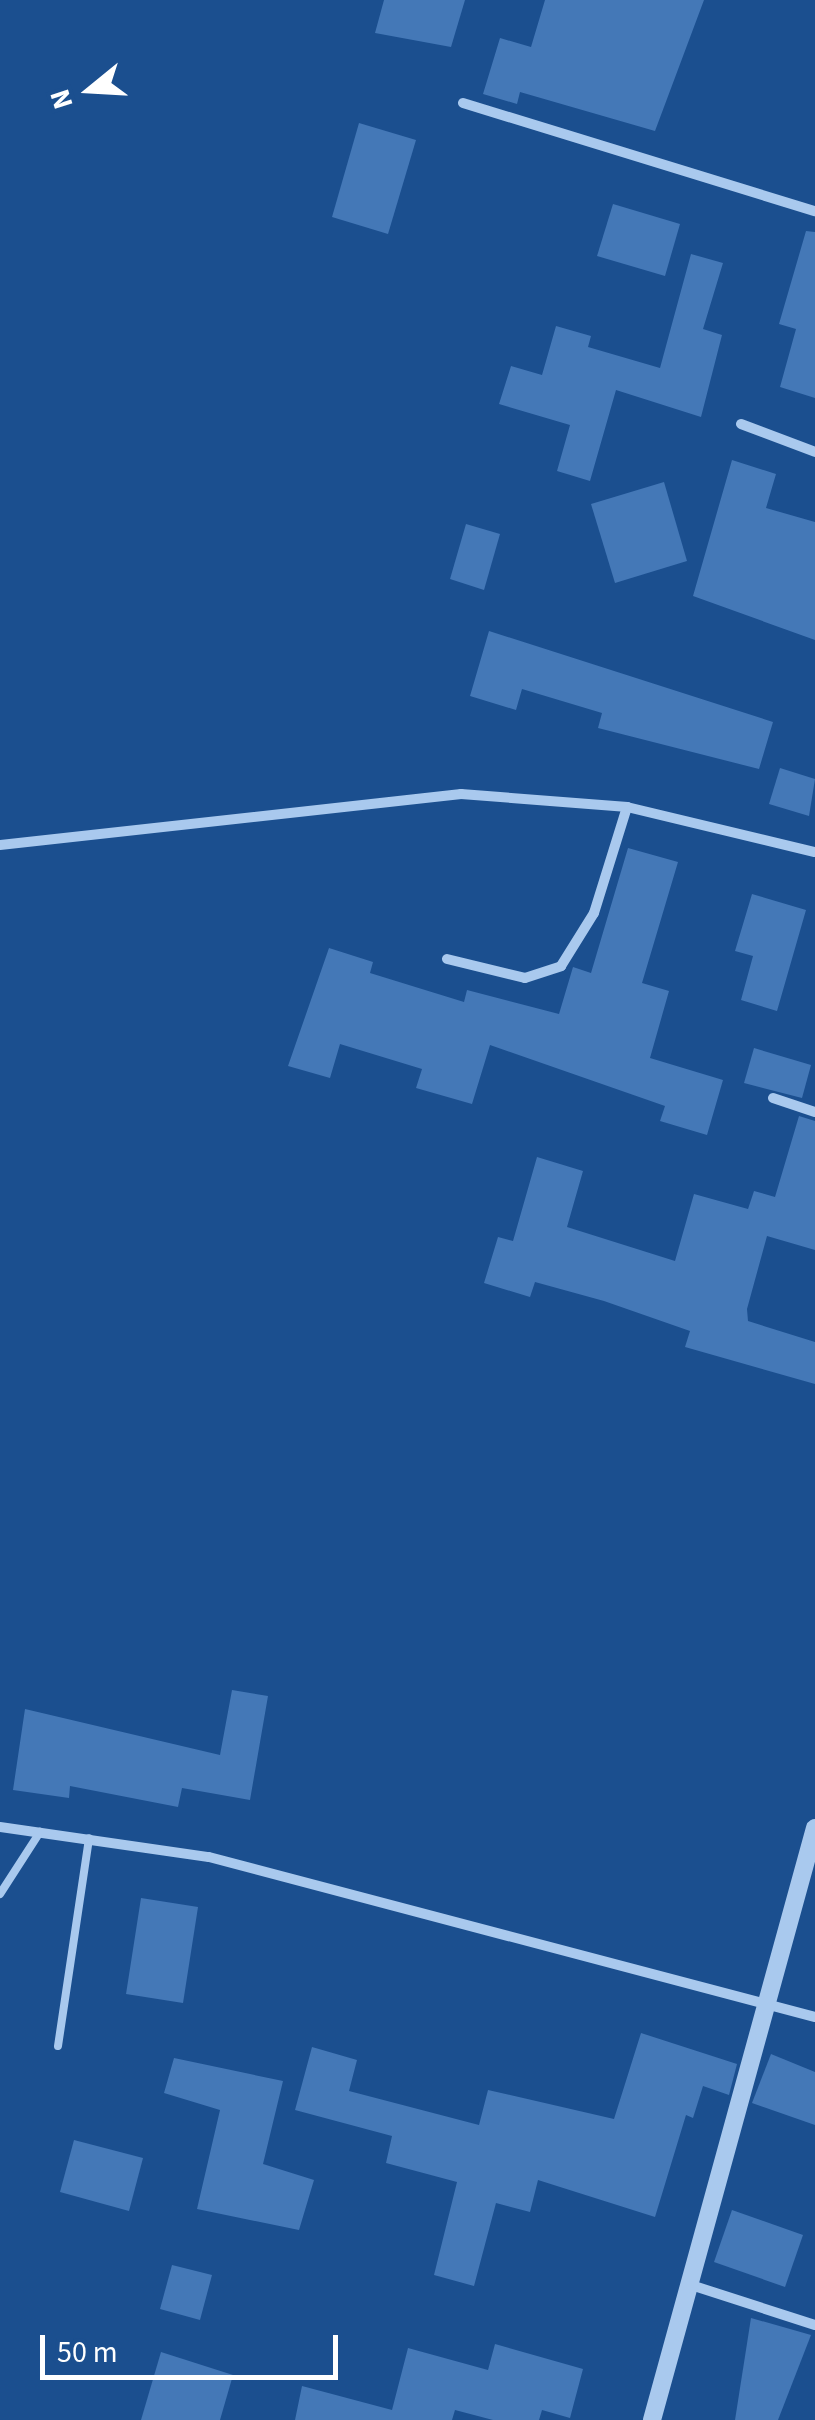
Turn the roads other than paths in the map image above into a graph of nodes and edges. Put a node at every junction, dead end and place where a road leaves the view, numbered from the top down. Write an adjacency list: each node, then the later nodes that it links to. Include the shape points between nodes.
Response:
1 (463, 102): 2 (street)
2 (815, 211)
3 (741, 424): 4 (street)
4 (815, 452)
5 (627, 807): 6 (street, via 426,795); 7 (street); 8 (street, via 594,914 561,966 525,978)
6 (0, 844)
7 (815, 852)
8 (447, 959)
9 (773, 1098): 10 (street)
10 (815, 1112)
11 (0, 1827): 13 (street)
12 (815, 1828): 16 (street)
13 (40, 1832): 14 (street); 15 (lane)
14 (89, 1837): 16 (street, via 209,1856); 18 (lane)
15 (0, 1894)
16 (764, 2000): 17 (street); 19 (street)
17 (815, 2016)
18 (58, 2046)
19 (692, 2285): 20 (street); 21 (street)
20 (815, 2324)
21 (652, 2420)

